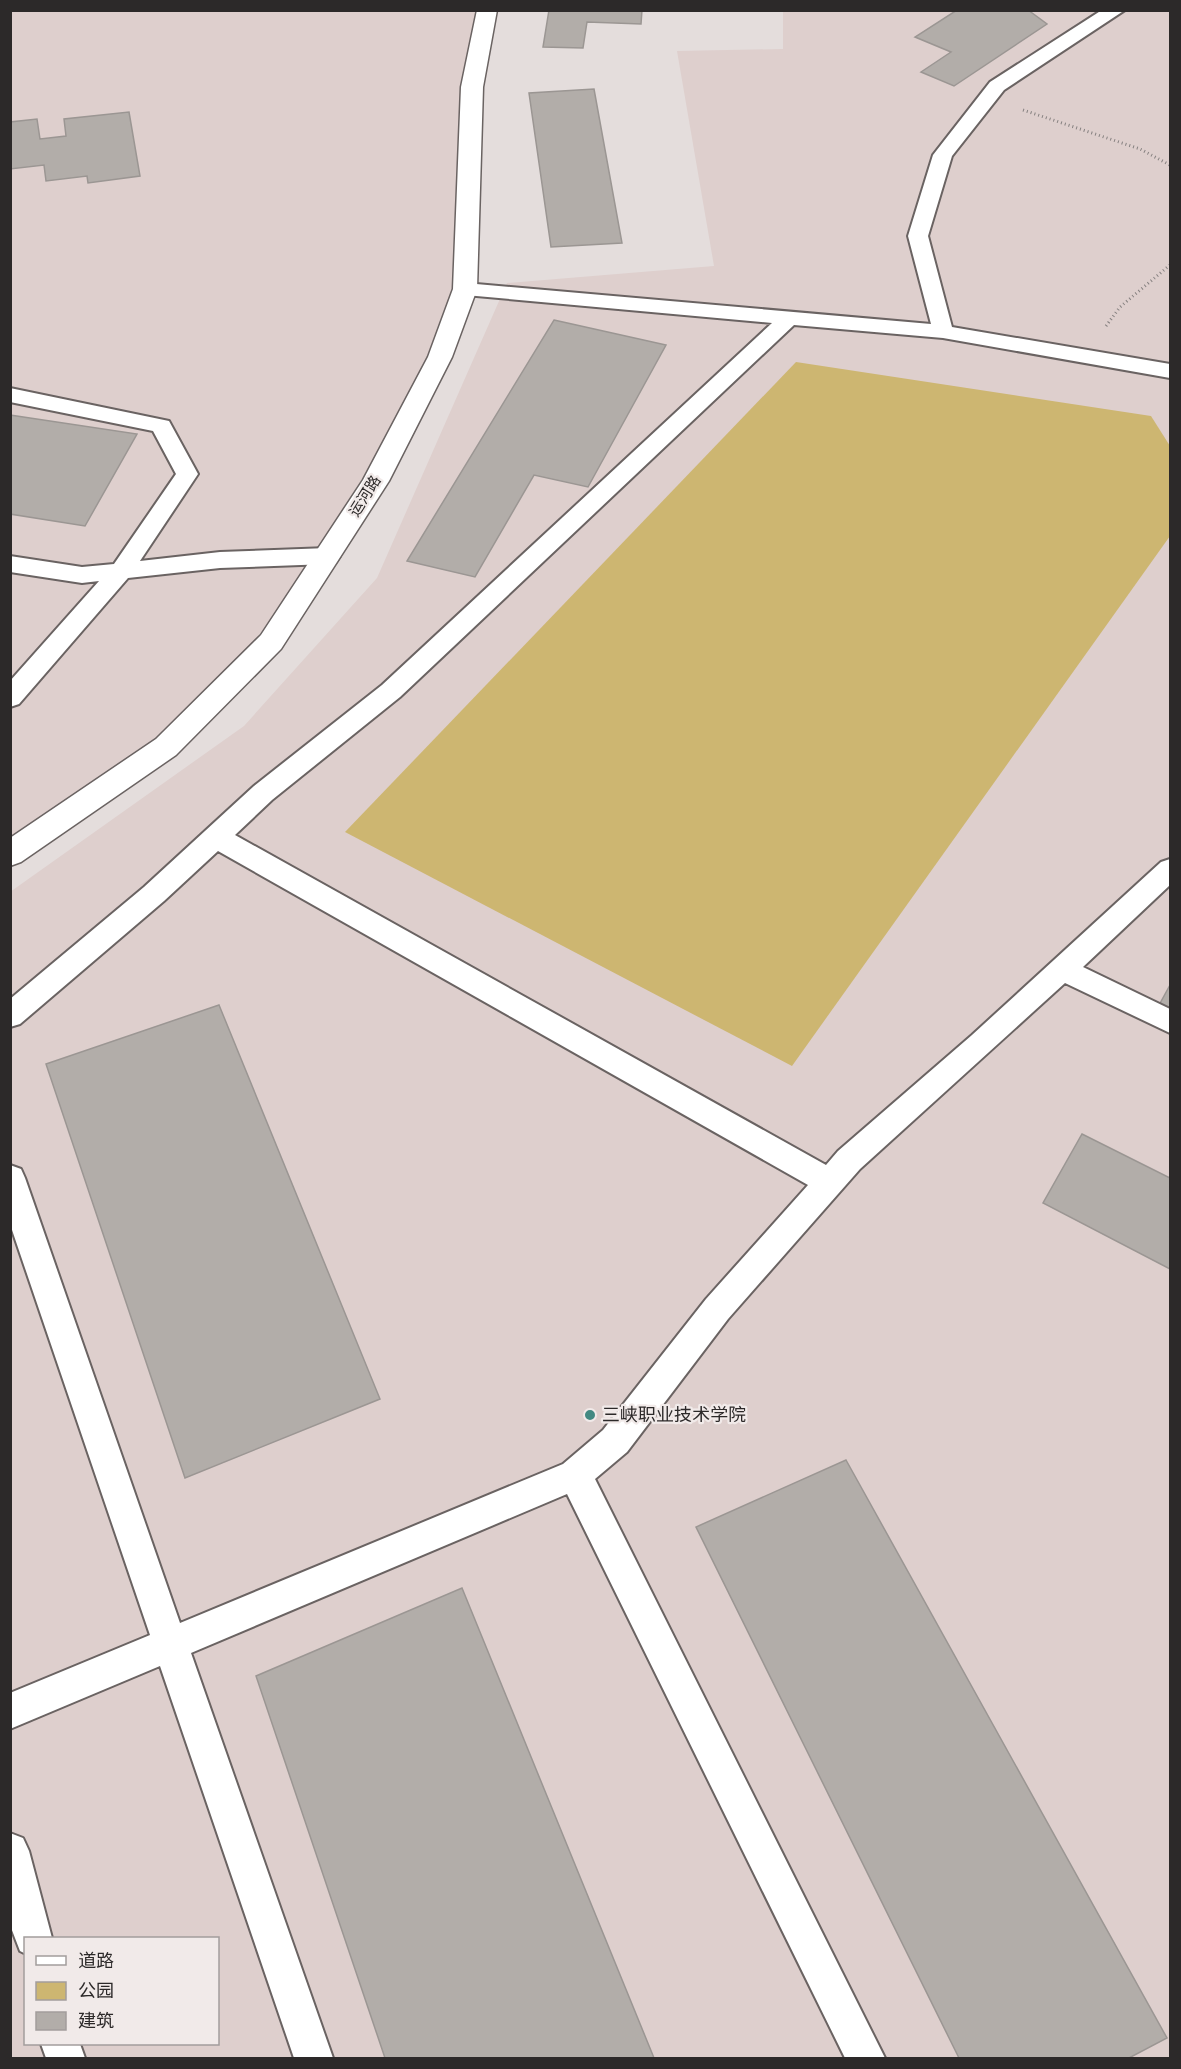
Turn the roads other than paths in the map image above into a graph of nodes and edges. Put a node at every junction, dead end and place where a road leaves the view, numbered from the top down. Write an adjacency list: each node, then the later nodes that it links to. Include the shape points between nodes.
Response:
1 (487, 10): 3 (street, 运河路, via 472,87)
2 (1116, 10): 5 (lane, via 997,86 943,155 918,236)
3 (465, 290): 4 (lane); 8 (street, 运河路, via 440,357 376,481)
4 (789, 318): 5 (lane); 12 (lane, via 391,691 263,792)
5 (943, 332): 6 (lane)
6 (1170, 371)
7 (10, 395): 10 (lane, via 161,426 187,474)
8 (328, 556): 10 (lane, via 220,560); 13 (street, 运河路, via 271,642 166,747)
9 (10, 564): 10 (lane, via 82,575)
10 (121, 571): 11 (lane)
11 (10, 698)
12 (216, 837): 16 (lane); 19 (lane)
13 (10, 854)
14 (1170, 869): 15 (lane)
15 (1062, 969): 17 (lane); 19 (lane)
16 (10, 1016)
17 (1170, 1022)
18 (10, 1178): 21 (lane)
19 (829, 1182): 20 (lane, via 717,1309 615,1441)
20 (576, 1474): 21 (lane); 26 (lane)
21 (171, 1644): 22 (lane); 25 (lane)
22 (10, 1711)
23 (10, 1851): 24 (lane)
24 (33, 1937)
25 (314, 2058)
26 (865, 2058)

